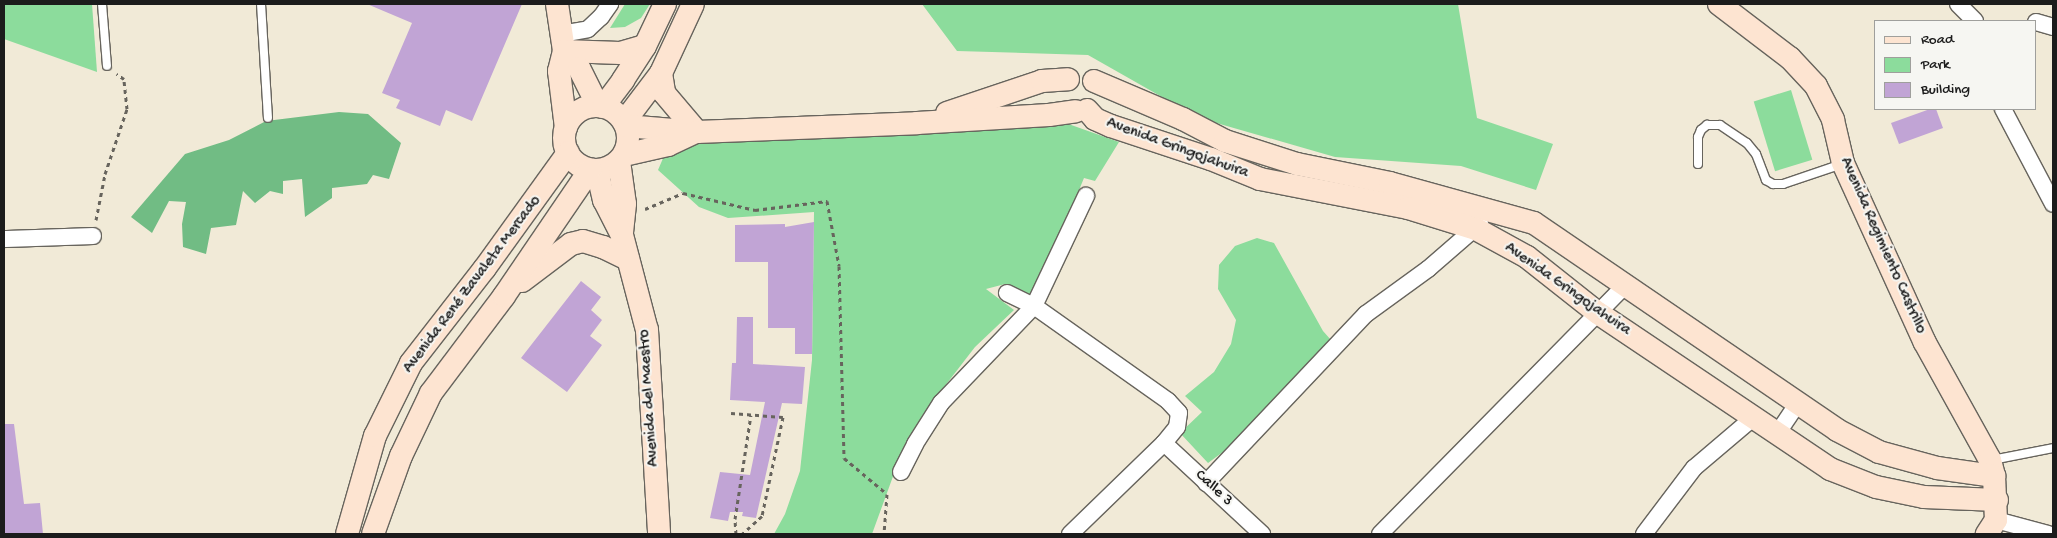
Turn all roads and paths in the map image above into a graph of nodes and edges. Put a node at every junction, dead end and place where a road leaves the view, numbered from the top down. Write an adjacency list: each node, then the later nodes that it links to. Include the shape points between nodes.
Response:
1 (102, 4): 14 (lane)
2 (261, 4): 21 (lane)
3 (557, 4): 12 (main road)
4 (610, 4): 12 (street, via 588,29)
5 (665, 4): 13 (main road)
6 (693, 4): 15 (main road)
7 (1720, 4): 28 (main road, Avenida Regimiento Castrillo, via 1790,58 1816,86 1833,120)
8 (1958, 4): 9 (street)
9 (1974, 20)
10 (2037, 22): 11 (street)
11 (2053, 27)
12 (562, 42): 13 (main road, via 620,54); 18 (main road); 24 (main road, via 559,71)
13 (645, 46): 18 (main road)
14 (107, 66): 36 (path, via 124,79 127,109 105,174)
15 (661, 73): 23 (main road); 25 (main road, via 664,93)
16 (1068, 79): 17 (main road, via 1084,75); 19 (main road, via 1062,89 1066,105); 22 (main road, via 1042,81)
17 (1094, 81): 19 (main road, via 1098,97 1096,103); 33 (main road, Avenida Gringojahuira, via 1183,119 1225,141 1297,164 1390,183)
18 (600, 107): 23 (main road, via 614,112); 24 (main road, via 585,108)
19 (1081, 110): 22 (main road); 35 (main road, Avenida Gringojahuira, via 1111,126 1260,179 1408,208)
20 (2004, 110): 32 (street)
21 (268, 118)
22 (917, 123): 25 (main road)
23 (625, 124): 25 (main road); 27 (main road, via 628,144)
24 (566, 128): 26 (main road, via 564,140)
25 (697, 132): 27 (main road, via 668,145)
26 (568, 153): 30 (main road, via 580,166); 55 (main road, Avenida René Zavaleta Mercado, via 411,363 375,436)
27 (621, 158): 30 (main road, via 605,169); 34 (main road, Avenida del Maestro, via 625,204)
28 (1843, 163): 29 (lane, via 1783,184 1773,184 1766,180 1756,154 1747,143 1720,125 1707,125 1698,138); 51 (main road, Avenida Regimiento Castrillo, via 1924,341)
29 (1698, 164)
30 (594, 170): 34 (main road, Avenida del Maestro, via 604,200); 41 (main road, Avenida René Zavaleta Mercado)
31 (1086, 196): 42 (street)
32 (2053, 204)
33 (1492, 211): 35 (street); 39 (main road, Avenida Gringojahuira, via 1534,223)
34 (623, 226): 38 (main road, Avenida del Maestro); 60 (path, via 683,193 755,210 827,201 838,266 844,458 887,494)
35 (1476, 229): 43 (main road, Avenida Gringojahuira, via 1527,257); 53 (street, via 1366,314)
36 (93, 236): 37 (street)
37 (4, 238)
38 (628, 259): 41 (main road, via 590,243 571,244); 57 (main road, Avenida del Maestro, via 647,330)
39 (1624, 287): 43 (street); 44 (main road, Avenida Gringojahuira)
40 (1007, 293): 42 (street)
41 (504, 296): 56 (main road, Avenida René Zavaleta Mercado, via 431,393 400,456)
42 (1034, 306): 49 (street, via 1168,401 1179,413 1177,427); 52 (street, via 941,402 914,444)
43 (1598, 313): 47 (main road, Avenida Gringojahuira); 63 (street)
44 (1798, 404): 48 (street); 51 (main road, Avenida Gringojahuira, via 1878,452 1937,468)
45 (731, 413): 46 (path)
46 (751, 415): 58 (path, via 735,519); 59 (path, via 784,417 762,516)
47 (1753, 418): 48 (main road, Avenida Gringojahuira); 64 (street, via 1694,468)
48 (1777, 434): 54 (main road, Avenida Gringojahuira, via 1830,469 1876,487 1924,497)
49 (1164, 443): 53 (street, Calle 3); 61 (street)
50 (2053, 448): 51 (lane)
51 (1992, 468): 54 (main road, Avenida Regimiento Castrillo)
52 (901, 472)
53 (1206, 482): 62 (street, Calle 3)
54 (1993, 518): 65 (street)
55 (347, 534)
56 (373, 534)
57 (659, 534)
58 (736, 534)
59 (742, 534)
60 (884, 534)
61 (1070, 534)
62 (1262, 534)
63 (1380, 534)
64 (1644, 534)
65 (2048, 534)

